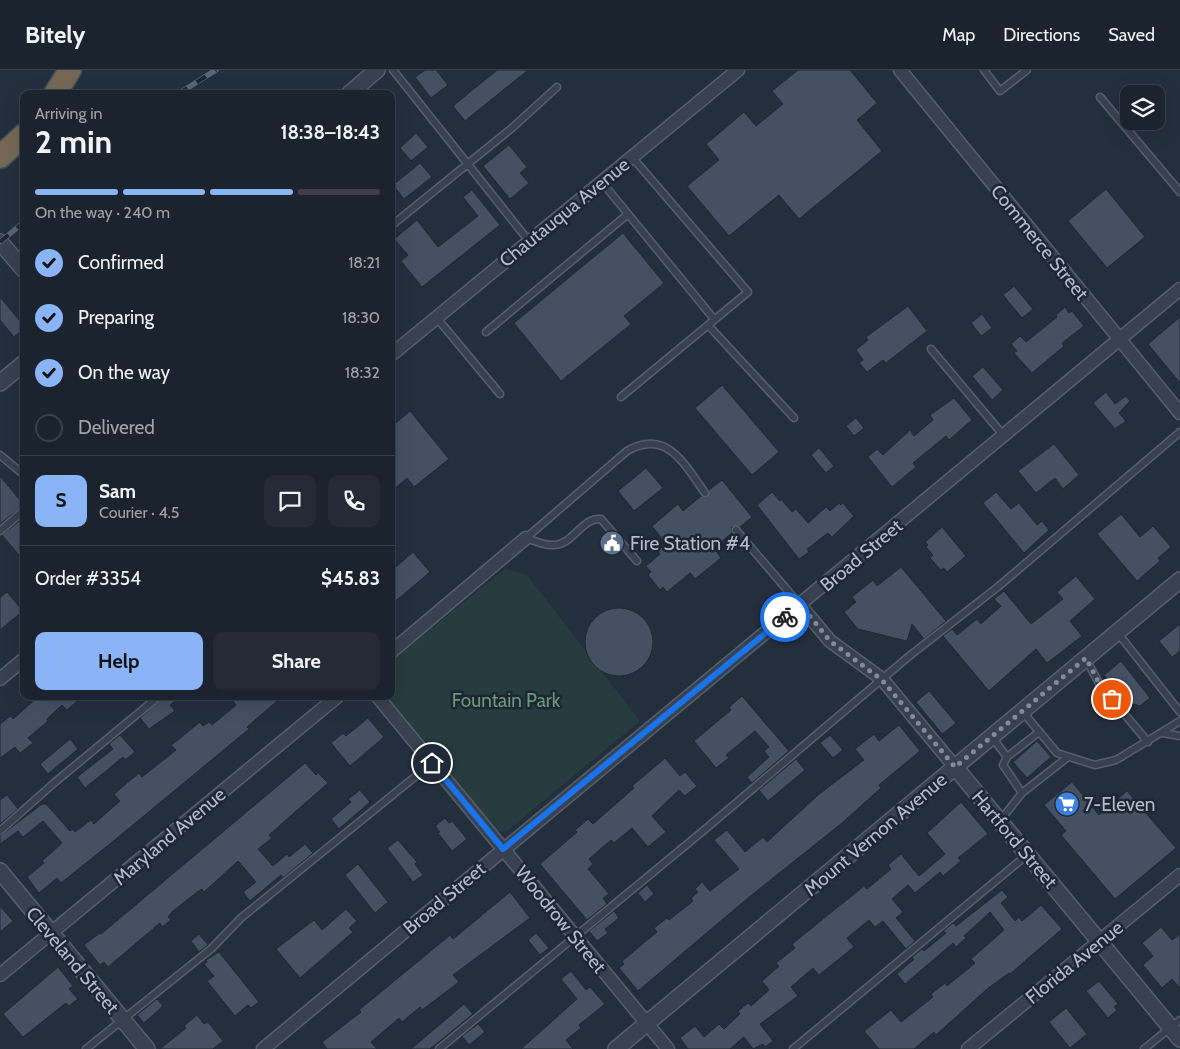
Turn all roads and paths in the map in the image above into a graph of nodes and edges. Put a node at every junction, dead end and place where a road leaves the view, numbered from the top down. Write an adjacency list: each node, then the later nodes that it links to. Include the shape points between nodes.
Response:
1 (70, 70): 9 (highway)
2 (377, 70): 10 (street)
3 (393, 70): 15 (lane)
4 (738, 70): 13 (street, Chautauqua Avenue)
5 (900, 70): 28 (street, Commerce Street)
6 (984, 70): 7 (lane, via 1000,91)
7 (1027, 70)
8 (557, 87): 15 (lane)
9 (58, 90)
10 (354, 90)
11 (1100, 97): 17 (lane)
12 (20, 139): 14 (highway)
13 (631, 156): 16 (street, Chautauqua Avenue); 25 (lane, via 748,292)
14 (0, 157)
15 (469, 164): 19 (lane); 20 (lane)
16 (601, 181): 18 (lane); 20 (street, Chautauqua Avenue)
17 (1180, 192)
18 (628, 214): 25 (lane); 27 (lane)
19 (395, 223)
20 (528, 240): 24 (street, Chautauqua Avenue)
21 (0, 242): 22 (street)
22 (20, 265)
23 (1180, 289): 28 (street, Broad Street)
24 (436, 317): 30 (street, Chautauqua Avenue); 33 (lane)
25 (714, 319): 26 (lane)
26 (708, 325): 34 (lane); 36 (lane)
27 (486, 332)
28 (1119, 340): 35 (street, Commerce Street); 38 (street, Broad Street)
29 (931, 349): 38 (lane)
30 (395, 352)
31 (20, 367): 32 (street)
32 (0, 383)
33 (500, 394)
34 (621, 397)
35 (1180, 413)
36 (794, 418)
37 (1180, 432): 54 (lane)
38 (1004, 436): 48 (street, Broad Street)
39 (0, 455): 40 (lane)
40 (20, 472)
41 (706, 493): 45 (lane, via 672,452 656,444 638,445)
42 (20, 513): 43 (lane)
43 (0, 530)
44 (736, 530): 48 (lane)
45 (526, 538): 46 (lane, via 548,545 561,544 592,520 601,519); 50 (street)
46 (637, 561)
47 (1180, 580): 49 (street, Mount Vernon Avenue)
48 (800, 604): 54 (street, Hartford Street, via 830,641); 73 (street, Broad Street)
49 (1118, 632): 51 (street, Mount Vernon Avenue); 59 (lane)
50 (395, 649)
51 (1086, 658): 58 (street, Mount Vernon Avenue); 65 (lane, via 1100,685)
52 (20, 662): 53 (street)
53 (0, 679)
54 (882, 680): 69 (street, Hartford Street); 78 (lane)
55 (154, 700): 72 (lane)
56 (333, 700): 77 (street, Maryland Avenue)
57 (380, 700): 68 (street, Woodrow Street)
58 (1022, 712): 61 (lane); 64 (street, Mount Vernon Avenue)
59 (1180, 712)
60 (1180, 721): 62 (lane)
61 (1039, 732): 66 (lane); 67 (lane, via 1057,753)
62 (1163, 733): 63 (lane); 65 (lane)
63 (1180, 736)
64 (992, 737): 66 (lane); 69 (street, Mount Vernon Avenue)
65 (1148, 742): 67 (lane, via 1107,762 1095,764)
66 (1007, 757): 70 (lane, via 1003,765 1005,770)
67 (1068, 757): 70 (lane)
68 (432, 763): 73 (street, Woodrow Street); 81 (lane, via 241,918 211,949)
69 (955, 767): 71 (street, Hartford Street); 82 (street, Mount Vernon Avenue)
70 (1022, 793): 71 (lane)
71 (1000, 821): 74 (street, Hartford Street)
72 (0, 831)
73 (503, 849): 78 (street, Woodrow Street); 86 (street, Broad Street)
74 (1027, 855): 79 (street, Hartford Street); 90 (lane)
75 (0, 871): 77 (street, Cleveland Street)
76 (1180, 875): 79 (street, Florida Avenue)
77 (51, 933): 80 (street, Maryland Avenue); 81 (street, Cleveland Street)
78 (574, 936): 82 (street, Woodrow Street); 87 (lane)
79 (1099, 941): 83 (street, Hartford Street); 91 (street, Florida Avenue)
80 (0, 975)
81 (122, 1019): 84 (lane); 85 (street, Cleveland Street)
82 (647, 1024): 88 (street, Mount Vernon Avenue); 89 (street, Woodrow Street)
83 (1177, 1029): 92 (lane)
84 (86, 1049)
85 (147, 1049)
86 (264, 1049)
87 (439, 1049)
88 (616, 1049)
89 (668, 1049)
90 (793, 1049)
91 (968, 1049)
92 (1144, 1049)

